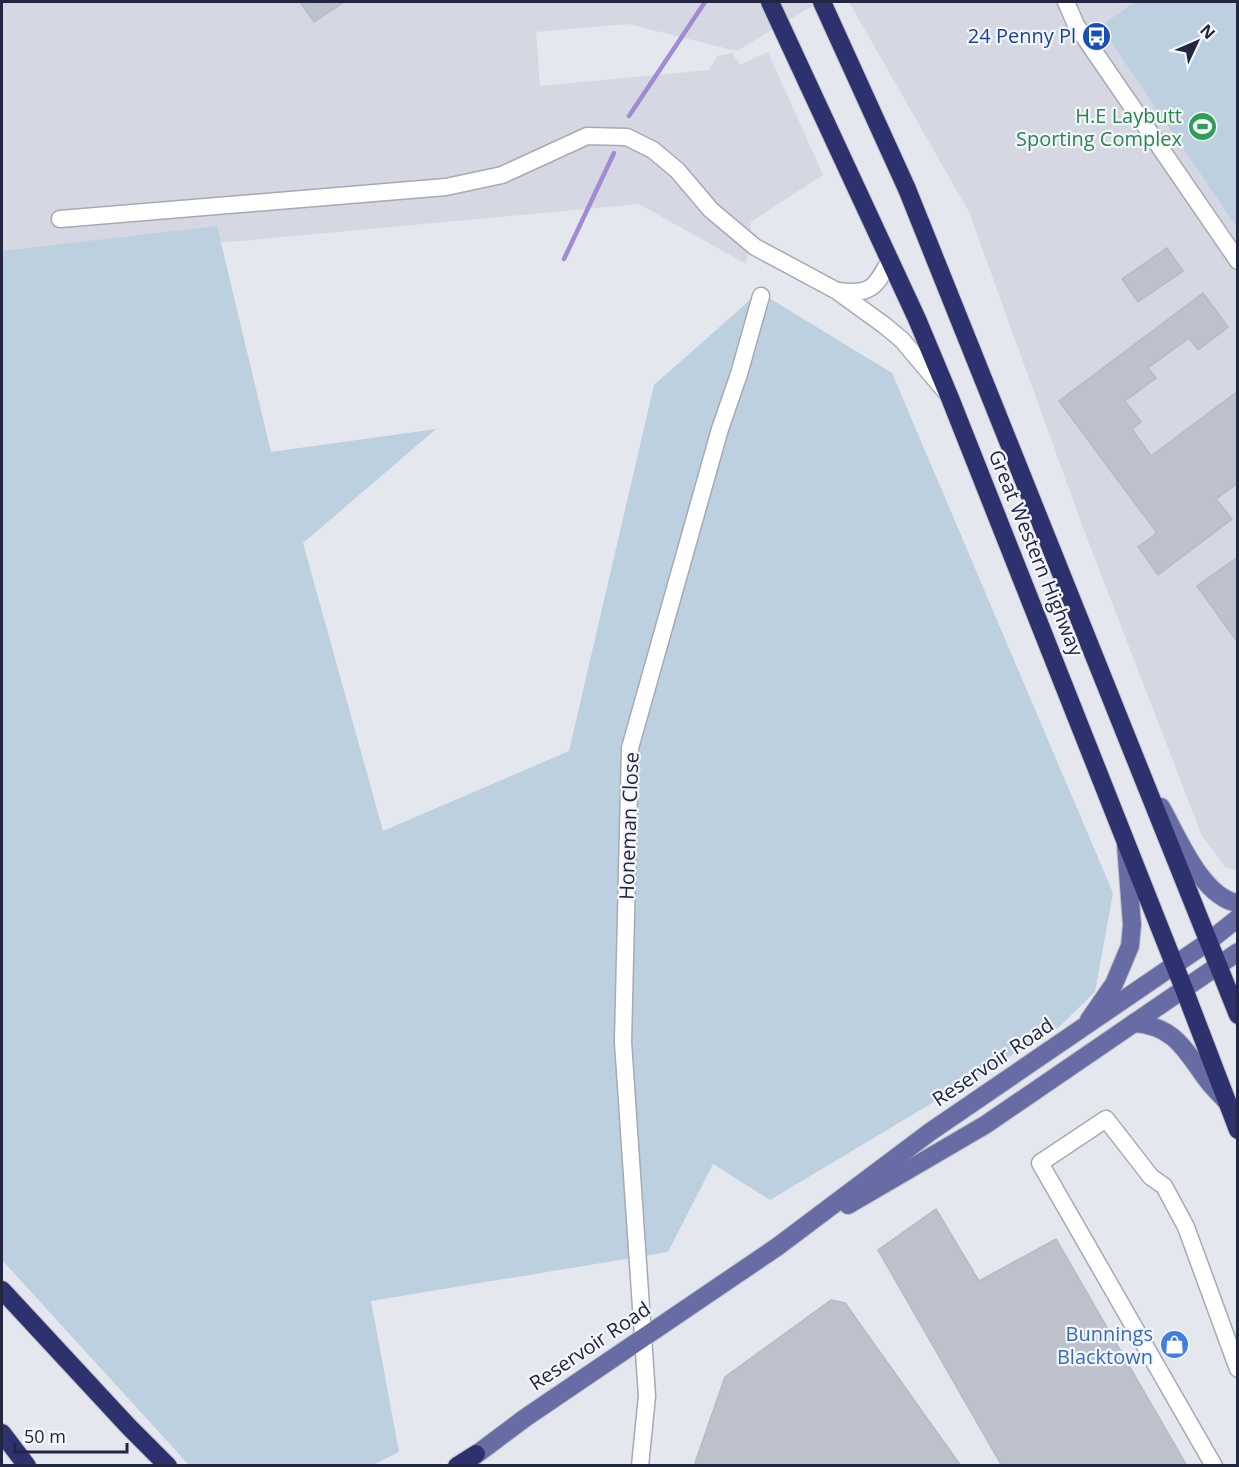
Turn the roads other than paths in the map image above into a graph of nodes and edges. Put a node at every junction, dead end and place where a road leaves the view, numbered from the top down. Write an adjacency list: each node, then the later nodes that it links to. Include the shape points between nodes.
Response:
1 (770, 2): 5 (highway, Great Western Highway)
2 (822, 2): 10 (highway, Great Western Highway, via 907,189)
3 (1066, 2): 6 (street, via 1076,25)
4 (60, 219): 7 (street, via 446,187 502,175 586,136 627,137 653,150 677,170 711,210 755,246)
5 (890, 260): 7 (street, via 870,289 857,293); 9 (highway, Great Western Highway)
6 (1238, 261)
7 (837, 291): 9 (street, via 902,340)
8 (761, 296): 26 (street, Honeman Close, via 630,748 623,1042)
9 (950, 398): 11 (highway, Great Western Highway)
10 (1136, 763): 12 (main road, via 1203,879 1222,897); 14 (highway, Great Western Highway)
11 (1126, 844): 16 (highway, Great Western Highway); 21 (main road, via 1130,946 1114,984)
12 (1238, 903)
13 (1238, 918): 14 (main road, Reservoir Road)
14 (1208, 942): 16 (main road, Reservoir Road); 17 (highway, Great Western Highway)
15 (1238, 952): 17 (main road, Reservoir Road)
16 (1174, 965): 18 (highway, Great Western Highway); 21 (main road, Reservoir Road)
17 (1218, 965): 18 (main road, Reservoir Road); 19 (highway, Great Western Highway)
18 (1184, 989): 20 (main road, Reservoir Road); 22 (highway, Great Western Highway)
19 (1238, 1015)
20 (1134, 1023): 22 (main road, via 1158,1027 1178,1041); 24 (main road, Reservoir Road, via 986,1125)
21 (1085, 1026): 24 (main road, Reservoir Road, via 930,1132)
22 (1227, 1102): 23 (highway, Great Western Highway)
23 (1238, 1130)
24 (777, 1246): 26 (main road, Reservoir Road)
25 (2, 1290): 31 (highway)
26 (642, 1338): 29 (main road, Reservoir Road); 32 (street, Honeman Close, via 647,1396)
27 (1238, 1370): 33 (street, via 1186,1227 1164,1186 1151,1177 1106,1119 1040,1162)
28 (4, 1436): 30 (highway)
29 (465, 1463)
30 (27, 1466)
31 (168, 1466)
32 (640, 1466)
33 (1214, 1466)

